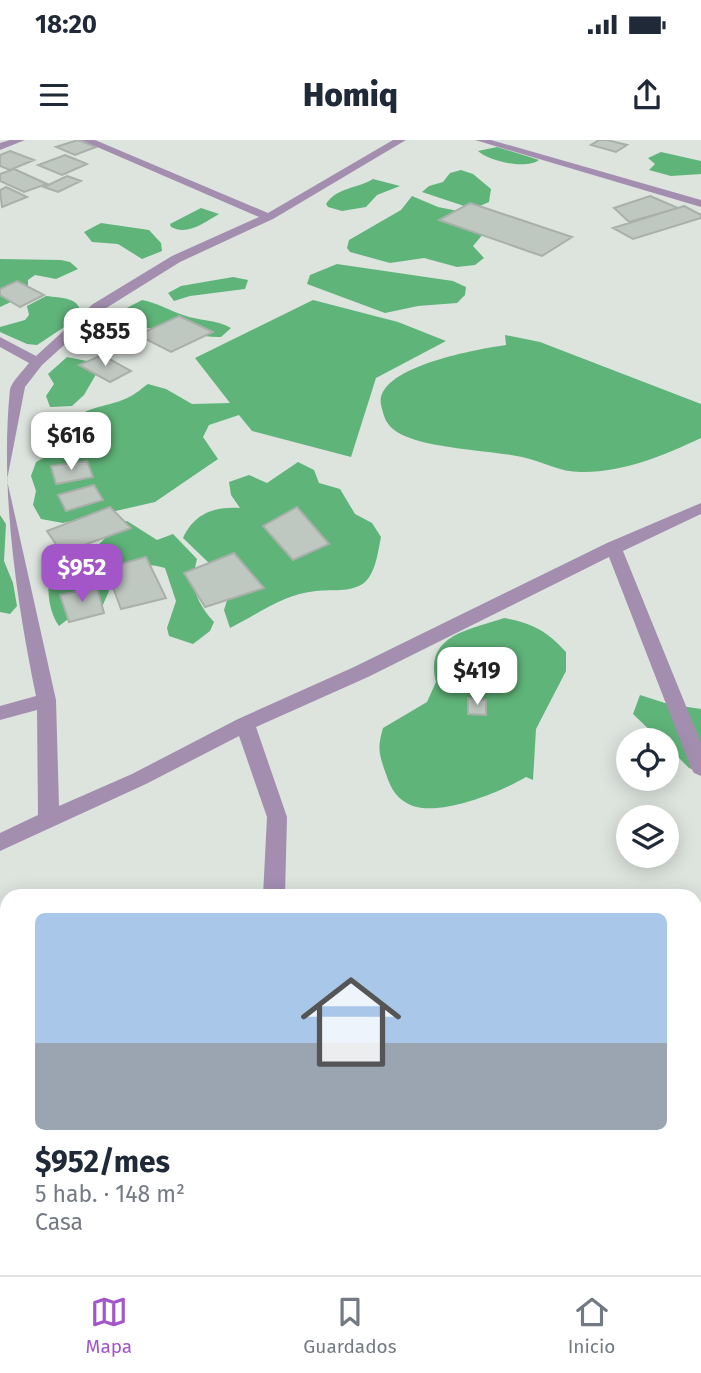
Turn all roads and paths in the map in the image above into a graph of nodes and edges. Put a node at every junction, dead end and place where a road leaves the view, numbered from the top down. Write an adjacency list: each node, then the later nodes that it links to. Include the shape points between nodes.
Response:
1 (20, 140): 5 (street)
2 (86, 140): 9 (street)
3 (401, 140): 9 (street)
4 (480, 140): 7 (street)
5 (0, 147)
6 (701, 186): 7 (street)
7 (682, 198): 8 (street)
8 (701, 204)
9 (270, 216): 11 (street, via 176,259 98,307)
10 (0, 341): 11 (street)
11 (37, 362): 12 (street, via 18,387)
12 (0, 480): 15 (street)
13 (701, 508): 14 (street)
14 (613, 547): 17 (street); 18 (street)
15 (46, 700): 16 (street); 19 (street)
16 (0, 713)
17 (245, 724): 19 (street); 21 (street, via 277,817)
18 (701, 768)
19 (50, 819): 20 (street)
20 (0, 842)
21 (274, 889)

